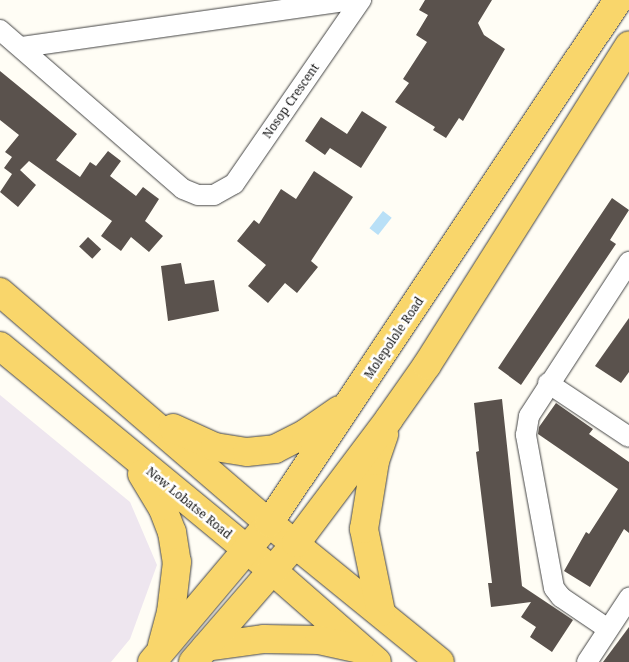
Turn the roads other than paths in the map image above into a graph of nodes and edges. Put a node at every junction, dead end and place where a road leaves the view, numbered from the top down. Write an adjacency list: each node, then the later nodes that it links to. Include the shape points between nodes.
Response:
1 (352, 0): 5 (street)
2 (361, 0): 5 (street, Nosop Crescent, via 234,184 214,195 198,195 184,189)
3 (618, 0): 11 (main road, Molepolole Road)
4 (0, 30): 5 (street)
5 (22, 46)
6 (629, 46): 13 (main road, via 427,366)
7 (629, 262): 10 (street)
8 (0, 292): 12 (main road)
9 (0, 346): 15 (main road, New Lobatse Road)
10 (548, 383): 14 (street); 22 (street, via 529,416 526,435 550,578 561,597)
11 (354, 399): 12 (main road, via 306,433 275,449 247,452 215,447); 16 (main road, Molepolole Road)
12 (147, 416): 16 (main road)
13 (389, 419): 17 (main road); 21 (main road, via 376,460 364,530)
14 (629, 437)
15 (131, 456): 18 (main road, New Lobatse Road); 25 (main road, via 163,510 172,532 178,562 171,612)
16 (268, 523): 17 (main road); 18 (main road, Molepolole Road)
17 (296, 543): 19 (main road); 21 (main road)
18 (246, 550): 19 (main road, New Lobatse Road); 25 (main road, Molepolole Road)
19 (273, 570): 23 (main road); 24 (main road, New Lobatse Road)
20 (629, 598): 22 (street)
21 (381, 612): 26 (main road)
22 (608, 630): 27 (street)
23 (200, 654): 24 (main road, via 264,639 290,639 319,640)
24 (369, 656)
25 (156, 657)
26 (440, 662)
27 (587, 662)

